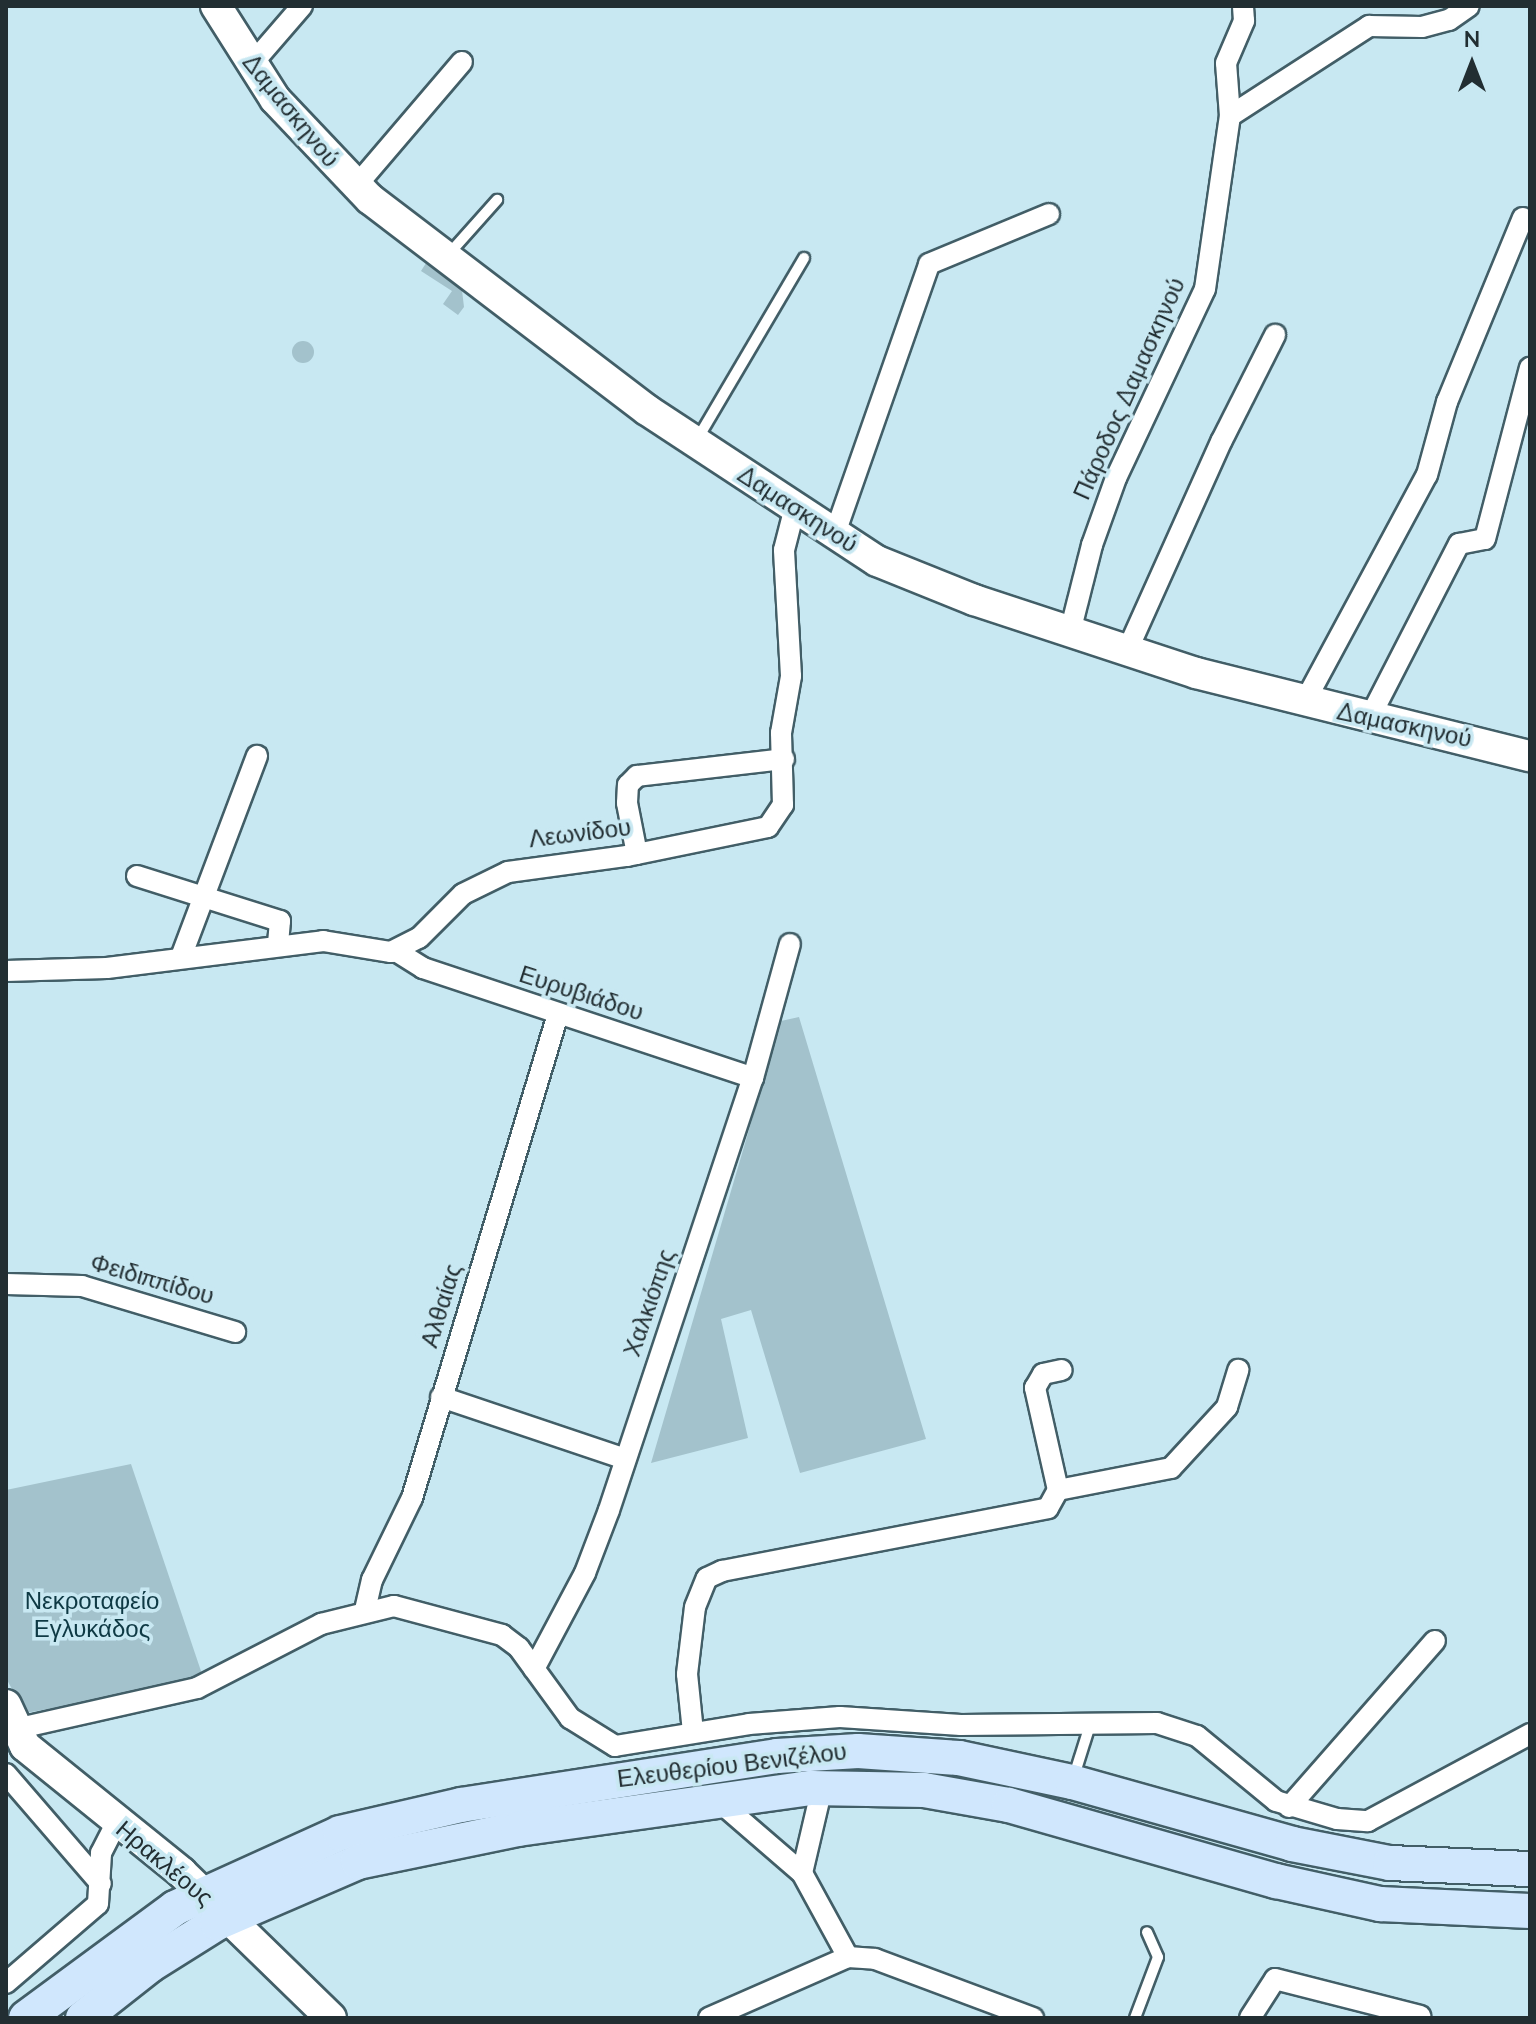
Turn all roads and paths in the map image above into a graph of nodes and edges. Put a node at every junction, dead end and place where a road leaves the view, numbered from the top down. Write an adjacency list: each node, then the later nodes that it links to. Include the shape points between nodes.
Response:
1 (216, 6): 6 (main road, Δαμασκηνού)
2 (302, 6): 6 (street)
3 (1243, 6): 7 (street, Πάροδος Δαμασκηνού, via 1244,21 1226,63)
4 (1469, 6): 7 (street, via 1449,20 1422,27 1369,26)
5 (462, 62): 8 (street)
6 (251, 65): 8 (main road, Δαμασκηνού, via 322,154)
7 (1230, 116): 20 (street, Πάροδος Δαμασκηνού, via 1203,296 1116,478)
8 (356, 186): 12 (main road, Δαμασκηνού)
9 (497, 200): 12 (lane)
10 (1049, 214): 19 (street, via 929,264)
11 (1523, 218): 22 (street, via 1447,402 1427,475)
12 (447, 257): 17 (main road, Δαμασκηνού)
13 (804, 258): 17 (lane)
14 (1275, 335): 21 (street)
15 (1530, 368): 16 (street)
16 (1521, 440): 23 (street, via 1485,539 1459,544)
17 (695, 444): 18 (main road, Δαμασκηνού)
18 (794, 511): 19 (main road, Δαμασκηνού); 26 (street, Λεωνίδου, via 784,550 791,676 781,729)
19 (834, 536): 20 (main road, Δαμασκηνού, via 914,578)
20 (1070, 632): 21 (main road, Δαμασκηνού)
21 (1127, 651): 22 (main road, Δαμασκηνού)
22 (1304, 703): 23 (main road, Δαμασκηνού)
23 (1369, 719): 25 (main road, Δαμασκηνού)
24 (257, 756): 29 (street)
25 (1530, 756)
26 (784, 759): 27 (street, Λεωνίδου, via 783,809 768,827); 27 (street, via 637,776 628,785 627,803)
27 (637, 854): 32 (street, Λεωνίδου, via 536,865 496,876 463,894 419,938)
28 (137, 876): 29 (street)
29 (204, 897): 30 (street, via 280,921); 33 (street)
30 (278, 944): 32 (street, via 336,941); 33 (street)
31 (790, 944): 36 (street, Χαλκιόπης)
32 (396, 951): 35 (street, Ευρυβιάδου, via 423,968)
33 (181, 957): 34 (street, via 107,968)
34 (6, 971)
35 (558, 1014): 36 (street, Ευρυβιάδου); 41 (street, Αλθαίας)
36 (753, 1078): 42 (street, Χαλκιόπης)
37 (6, 1284): 38 (street, Φειδιππίδου, via 82,1286)
38 (235, 1332)
39 (1062, 1370): 43 (street, via 1040,1376 1035,1394)
40 (1238, 1370): 43 (street, via 1227,1407 1171,1468)
41 (441, 1397): 42 (street); 44 (street, Αλθαίας, via 405,1517 372,1580)
42 (625, 1459): 46 (street, Χαλκιόπης, via 590,1561)
43 (1058, 1490): 49 (street, via 1053,1504 1032,1514 711,1575 698,1597 692,1627 687,1674)
44 (365, 1610): 46 (street, via 415,1609 502,1635); 47 (street, via 272,1646 197,1688)
45 (1435, 1641): 57 (street)
46 (534, 1669): 51 (street, via 570,1718)
47 (9, 1721): 58 (main road, Ηρακλέους, via 25,1746)
48 (1090, 1725): 49 (street, via 961,1725 840,1717); 54 (lane); 57 (street, via 1178,1727 1206,1742 1253,1787)
49 (693, 1732): 51 (street)
50 (1530, 1734): 57 (street, via 1428,1786 1375,1821 1337,1819)
51 (615, 1746): 53 (street)
52 (6, 1774): 61 (street)
53 (630, 1777): 54 (main road, Ελευθερίου Βενιζέλου, via 777,1756 858,1751 959,1758); 62 (main road, Ελευθερίου Βενιζέλου, via 364,1826 284,1855)
54 (1072, 1782): 59 (main road, Ελευθερίου Βενιζέλου, via 1292,1844 1390,1863)
55 (822, 1788): 56 (main road, Ελευθερίου Βενιζέλου); 60 (street); 63 (main road, Ελευθερίου Βενιζέλου, via 924,1790 1009,1805 1357,1900 1425,1909)
56 (715, 1798): 60 (street); 62 (main road, Ελευθερίου Βενιζέλου, via 403,1850)
57 (1289, 1807)
58 (116, 1823): 61 (street, via 101,1853); 62 (main road, Ηρακλέους)
59 (1530, 1869)
60 (802, 1873): 65 (street)
61 (101, 1884): 66 (street, via 98,1904)
62 (214, 1906): 68 (main road, Ελευθερίου Βενιζέλου, via 141,1931); 69 (main road, Ελευθερίου Βενιζέλου); 70 (main road, Ηρακλέους)
63 (1530, 1911)
64 (1147, 1932): 73 (lane, via 1158,1957)
65 (848, 1957): 71 (street); 72 (street, via 875,1959)
66 (6, 1983)
67 (1420, 2016): 74 (street, via 1275,1979)
68 (26, 2018)
69 (83, 2018)
70 (331, 2018)
71 (709, 2018)
72 (1033, 2018)
73 (1135, 2018)
74 (1250, 2018)

